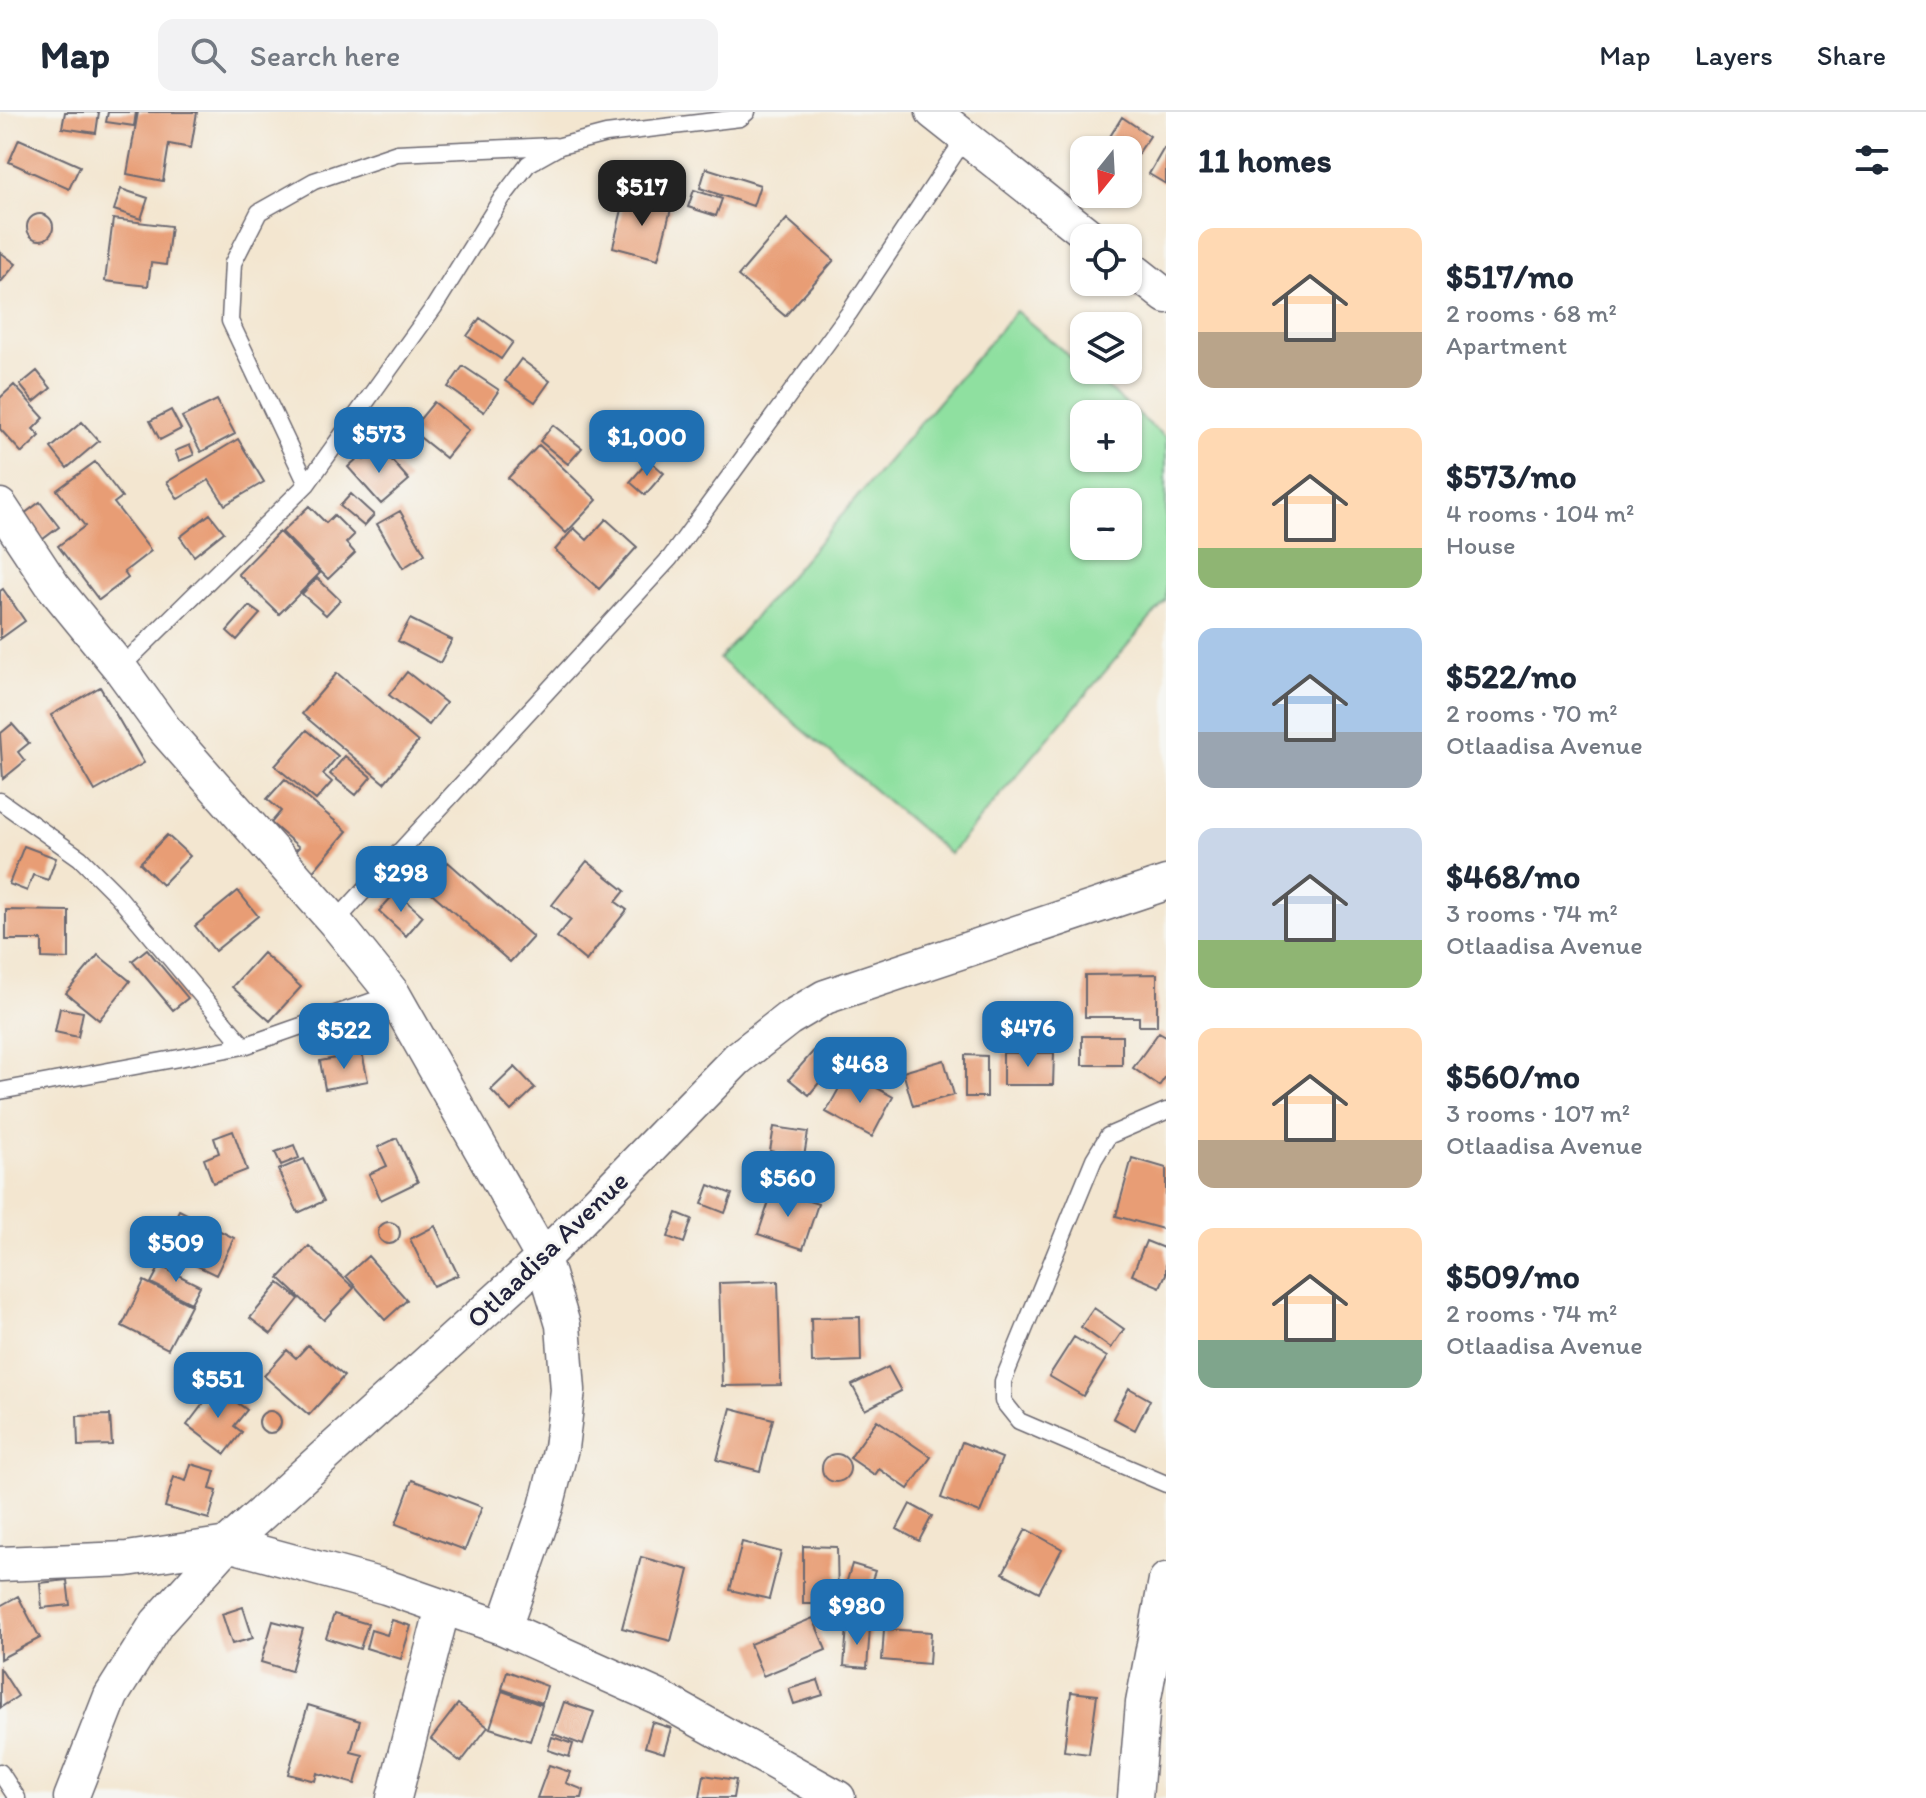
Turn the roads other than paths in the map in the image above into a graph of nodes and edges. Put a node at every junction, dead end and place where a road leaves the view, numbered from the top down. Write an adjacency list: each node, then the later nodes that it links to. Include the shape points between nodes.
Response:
1 (747, 112): 4 (lane, via 740,118 606,134)
2 (933, 112): 3 (street)
3 (965, 138): 5 (street); 13 (lane, via 849,313 670,558)
4 (560, 146): 8 (lane, via 528,164 502,198 434,307); 8 (lane, via 397,153 314,181 259,212 233,263 230,321)
5 (1074, 224)
6 (1142, 277): 7 (street)
7 (1166, 296)
8 (307, 484): 10 (lane)
9 (0, 506): 10 (street, via 53,586)
10 (120, 668): 13 (street, via 165,730)
11 (0, 801): 15 (lane, via 80,858 116,894)
12 (1166, 883): 18 (street, Otlaadisa Avenue, via 825,997 788,1019 737,1059)
13 (335, 922): 14 (street)
14 (393, 994): 15 (lane); 18 (street)
15 (244, 1046): 16 (lane)
16 (0, 1091)
17 (1166, 1111): 19 (lane, via 1108,1136 1094,1159 1003,1381 1003,1401 1019,1421)
18 (543, 1258): 20 (street, Otlaadisa Avenue); 24 (street, via 563,1325 568,1390 546,1507)
19 (1166, 1484)
20 (228, 1544): 21 (street, via 127,1559); 23 (street); 28 (street, Otlaadisa Avenue, via 157,1623 111,1696)
21 (0, 1564)
22 (1166, 1580): 31 (street, via 1143,1703)
23 (443, 1607): 24 (street); 29 (street)
24 (504, 1628): 26 (street, via 658,1697)
25 (0, 1772): 27 (lane)
26 (792, 1784): 30 (street)
27 (17, 1798)
28 (71, 1798)
29 (394, 1798)
30 (838, 1798)
31 (1135, 1798)

